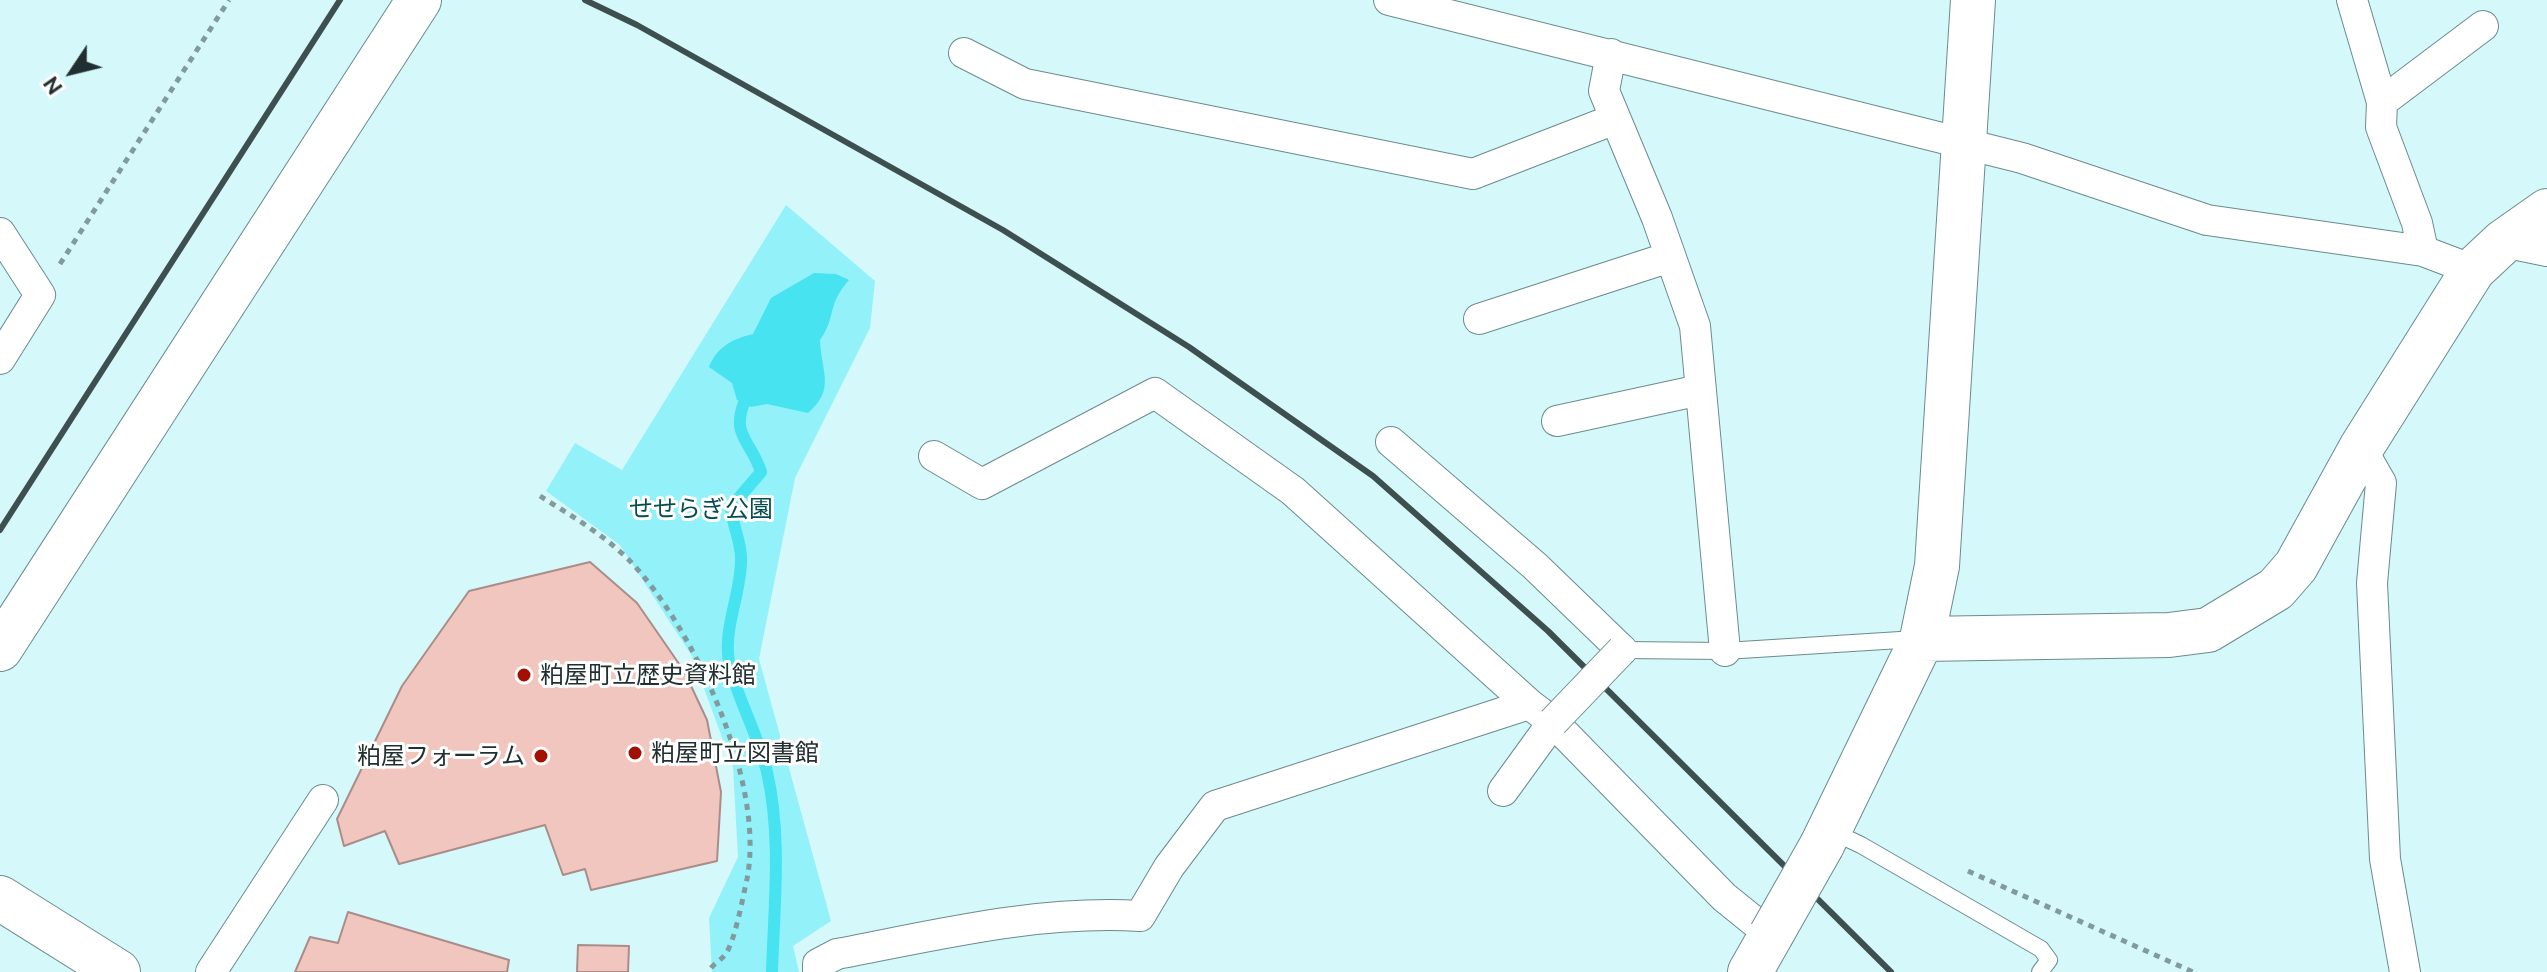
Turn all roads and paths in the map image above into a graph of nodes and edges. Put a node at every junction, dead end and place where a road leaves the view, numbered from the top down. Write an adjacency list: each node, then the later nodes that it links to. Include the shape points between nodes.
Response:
1 (229, 0): 19 (path)
2 (419, 0): 29 (street)
3 (1389, 0): 6 (street)
4 (1973, 0): 12 (street)
5 (2352, 0): 10 (street)
6 (1482, 10): 9 (street)
7 (2483, 26): 10 (street)
8 (964, 53): 11 (street, via 1025,84 1473,174)
9 (1611, 54): 11 (street, via 1604,91); 12 (street)
10 (2382, 102): 15 (street, via 2381,127)
11 (1615, 119): 18 (street)
12 (1964, 143): 15 (street, via 2207,220); 28 (street, via 1937,566)
13 (2547, 211): 17 (street)
14 (0, 233): 19 (street)
15 (2423, 251): 17 (street)
16 (2547, 251): 17 (street)
17 (2488, 256): 25 (street)
18 (1670, 257): 20 (street); 22 (street, via 1695,326)
19 (40, 295): 21 (street)
20 (1479, 319)
21 (0, 359)
22 (1700, 390): 23 (street); 31 (street)
23 (1557, 421)
24 (1391, 442): 30 (street, via 1535,566)
25 (2361, 448): 28 (street, via 2296,566 2276,589 2208,630); 45 (street, via 2381,483 2372,583 2381,782 2385,859)
26 (934, 456): 32 (street, via 982,484 1155,393 1293,491)
27 (540, 496): 41 (path, via 629,560 694,649 728,736 745,789 747,876 726,954)
28 (1922, 639): 31 (lane); 35 (street)
29 (0, 649)
30 (1622, 650): 31 (lane); 32 (street, bridge)
31 (1725, 651)
32 (1541, 713): 33 (street); 38 (street, via 1724,897); 42 (street, via 1215,806 1140,916 1098,913 993,923 837,954 818,964)
33 (1503, 791)
34 (323, 800): 40 (street)
35 (1826, 838): 38 (street, bridge); 43 (lane, via 1861,845 2041,949 2049,960)
36 (1963, 869): 44 (path)
37 (0, 898): 39 (street)
38 (1760, 954)
39 (118, 972)
40 (211, 972)
41 (709, 972)
42 (818, 972)
43 (2040, 972)
44 (2193, 972)
45 (2405, 972)

